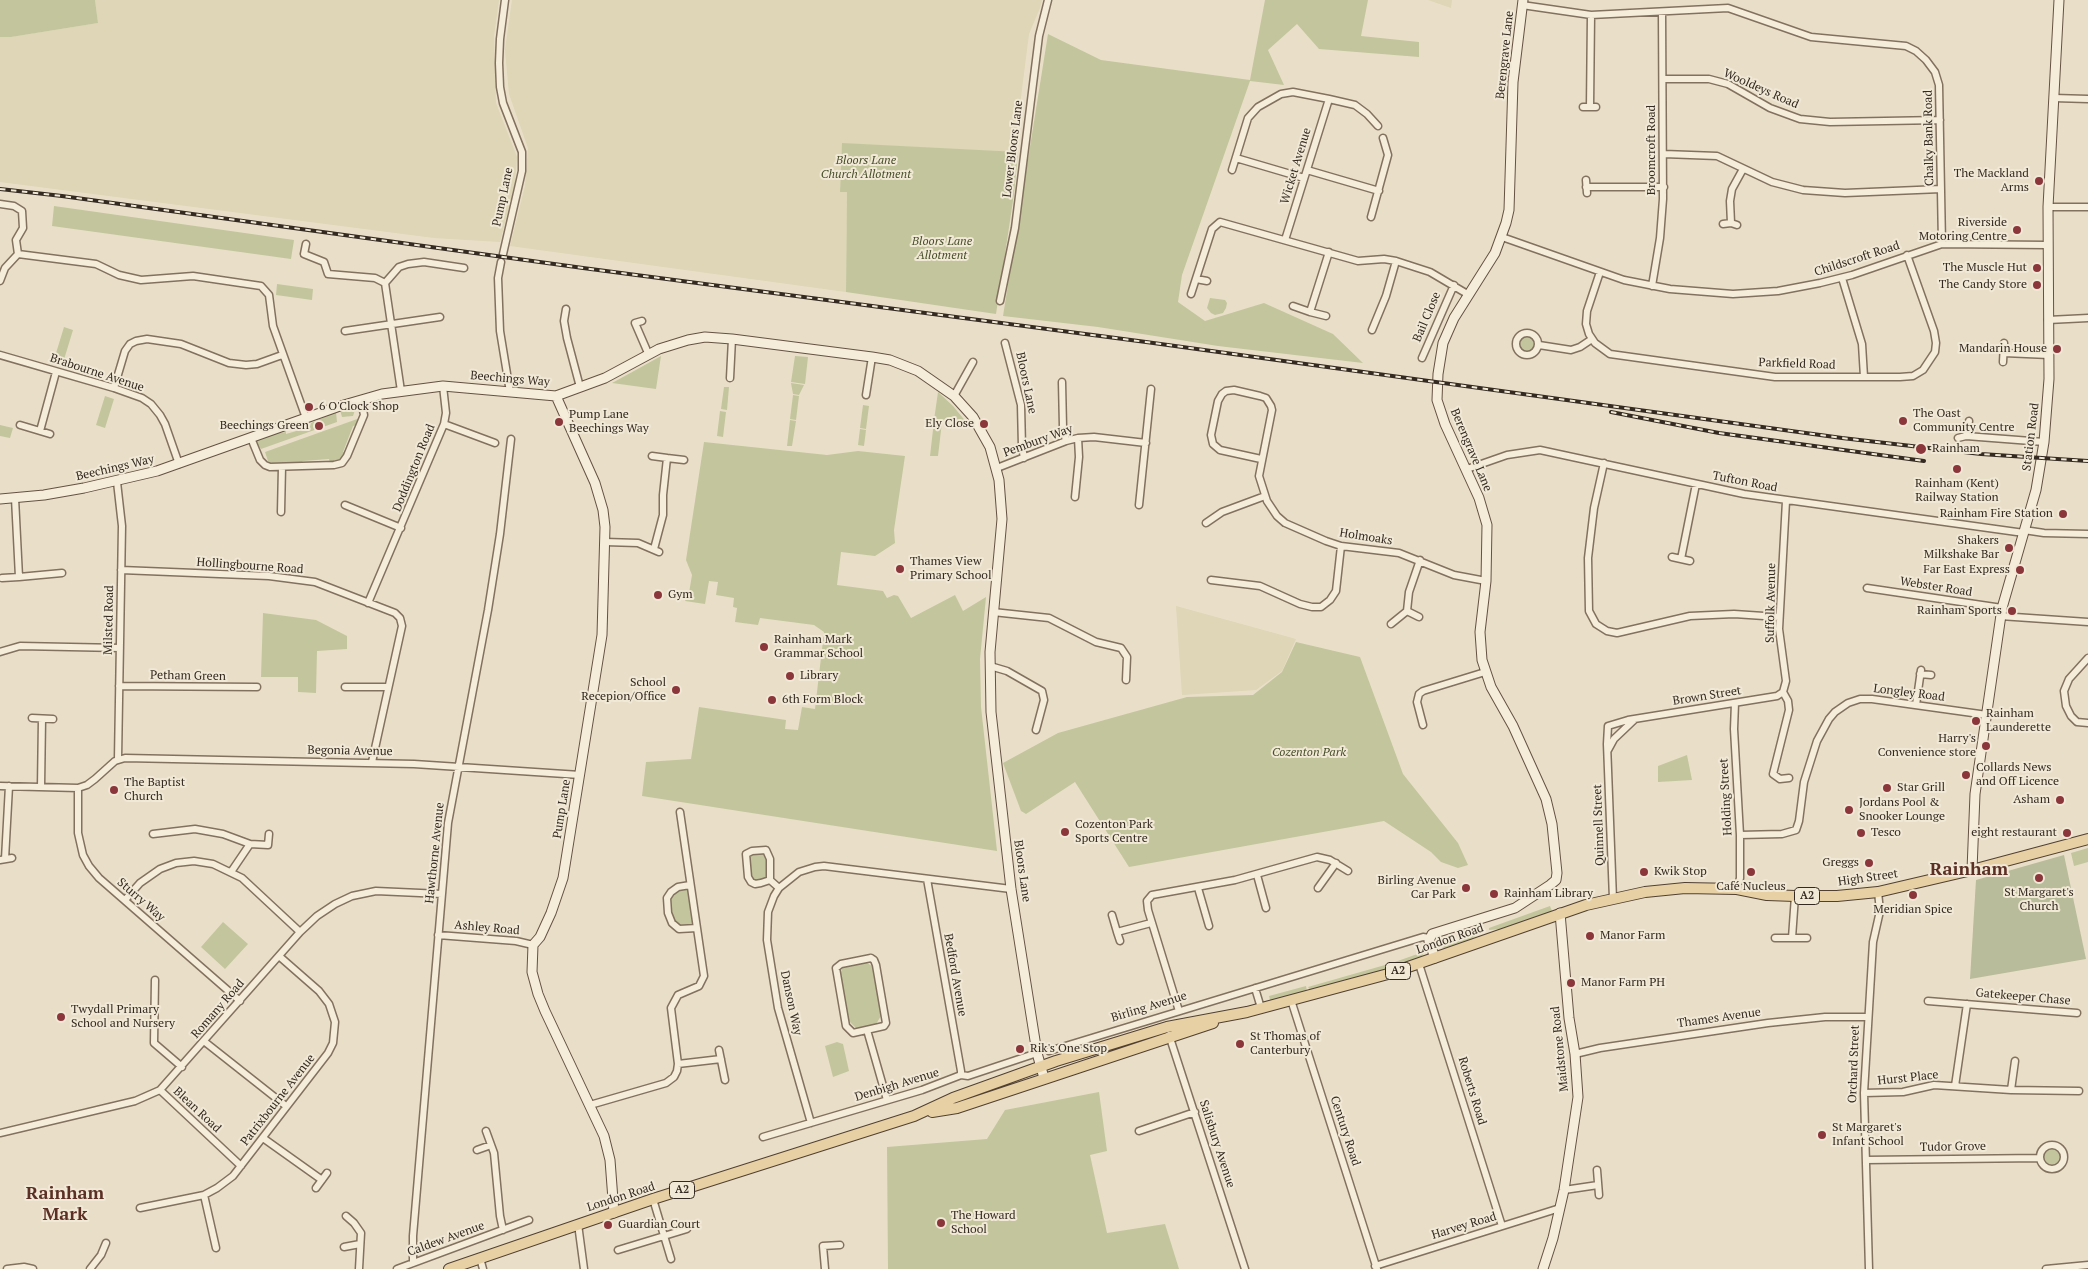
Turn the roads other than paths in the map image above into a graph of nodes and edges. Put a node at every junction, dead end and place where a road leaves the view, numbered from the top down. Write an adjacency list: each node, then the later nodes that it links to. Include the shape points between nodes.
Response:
1 (505, 0): 37 (street, Pump Lane, via 500,38 500,87 522,152 522,171)
2 (1048, 0): 52 (street, Lower Bloors Lane, via 1039,36 1015,228)
3 (2059, 0): 8 (street, Station Road)
4 (1523, 3): 6 (street, Chalky Bank Road); 30 (street, Berengrave Lane, via 1513,82 1509,210)
5 (1662, 12): 6 (street, Chalky Bank Road); 7 (street, Broomcroft Road); 12 (street, Chalky Bank Road, via 1728,8 1811,37 1906,46 1926,60 1935,72 1939,85)
6 (1591, 15): 11 (street)
7 (1663, 80): 12 (street, Wooldeys Road, via 1709,80 1728,84 1770,108 1800,119 1830,122); 15 (street, Broomcroft Road)
8 (2054, 98): 10 (street); 26 (street, Station Road)
9 (1329, 99): 13 (street, via 1355,105); 16 (street, via 1293,92 1281,94 1258,107 1248,118); 19 (street, Wicket Avenue)
10 (2088, 99)
11 (1590, 107)
12 (1940, 120): 23 (street, Chalky Bank Road)
13 (1378, 126)
14 (1383, 138): 24 (street, via 1388,155)
15 (1664, 154): 17 (street, via 1717,156); 22 (street, Broomcroft Road)
16 (1236, 158): 18 (street); 20 (street)
17 (1743, 169): 23 (street, via 1772,182 1803,190 1845,193); 29 (street, via 1732,189 1730,201 1734,224)
18 (1232, 170)
19 (1307, 170): 20 (street, Wicket Avenue); 24 (street)
20 (1304, 178): 31 (street, Wicket Avenue)
21 (1586, 187): 22 (street)
22 (1664, 187): 49 (street, Broomcroft Road)
23 (1941, 189): 33 (street, Chalky Bank Road)
24 (1379, 191): 28 (street)
25 (0, 204): 36 (street, via 22,211 23,228 16,240)
26 (2048, 207): 27 (street); 34 (street, Station Road)
27 (2088, 207)
28 (1371, 217)
29 (1723, 224)
30 (1502, 237): 42 (street, Childscroft Road); 51 (street, Berengrave Lane)
31 (1285, 240): 35 (street); 44 (street, via 1216,223)
32 (306, 244): 47 (street, via 304,254 324,262 328,274 376,278)
33 (1942, 244): 34 (street, Childscroft Road); 38 (street, Childscroft Road)
34 (2047, 245): 59 (street, Station Road)
35 (1329, 252): 40 (street, via 1358,260); 55 (street)
36 (18, 254): 45 (street, via 5,268); 72 (street, via 96,264 119,275 141,280 193,276 261,286 270,297 270,316)
37 (503, 254)
38 (1907, 255): 43 (street, Childscroft Road); 79 (street, Parkfield Road, via 1934,331 1935,352 1922,370 1913,376)
39 (501, 262): 87 (street, via 498,278 500,331)
40 (1396, 262): 48 (street, via 1430,272); 62 (street)
41 (464, 268): 47 (street, via 424,262 408,264 399,267)
42 (1600, 272): 49 (street, Childscroft Road); 65 (street, via 1586,313 1586,326)
43 (1842, 278): 49 (street, Childscroft Road, via 1785,290 1740,294 1689,292); 79 (street, via 1862,347)
44 (1196, 279): 46 (street); 50 (street)
45 (0, 281)
46 (1207, 281)
47 (385, 283): 61 (street)
48 (1454, 285): 51 (street); 75 (street, Bail Close)
49 (1652, 286)
50 (1191, 294)
51 (1469, 295): 116 (street, Berengrave Lane, via 1443,342 1437,400)
52 (1000, 301)
53 (1293, 306): 55 (street)
54 (566, 309): 83 (street, via 567,338)
55 (1310, 312): 56 (street)
56 (1326, 316)
57 (440, 317): 61 (street)
58 (2088, 318): 59 (street)
59 (2048, 320): 73 (street, Station Road)
60 (642, 321): 69 (street, via 635,323)
61 (391, 324): 63 (street); 86 (street)
62 (1372, 330)
63 (345, 331)
64 (732, 338): 69 (street, Beechings Way, via 688,340); 74 (street, Beechings Way); 80 (street)
65 (1592, 339): 68 (street, via 1571,350); 79 (street, Parkfield Road, via 1610,354 1683,365 1775,377)
66 (1005, 343): 109 (street, Bloors Lane, via 1022,409)
67 (2004, 343): 70 (street)
68 (1539, 345)
69 (648, 353): 83 (street, Beechings Way, via 605,378)
70 (2004, 353): 73 (street); 77 (street)
71 (0, 355): 78 (street, Brabourne Avenue)
72 (282, 355): 84 (street, via 246,365 229,363 181,344 147,339 136,341 125,351); 92 (street)
73 (2049, 355): 104 (street, Station Road)
74 (872, 357): 88 (street); 90 (street, Beechings Way, via 918,371)
75 (1422, 358)
76 (972, 362): 90 (street)
77 (2003, 362)
78 (56, 372): 84 (street, Brabourne Avenue); 96 (street)
79 (1864, 377)
80 (730, 378)
81 (1062, 382): 103 (street)
82 (443, 386): 86 (street, Beechings Way); 87 (street, Beechings Way); 94 (street, Doddington Road)
83 (580, 387): 89 (street, Beechings Way)
84 (114, 388): 113 (street, Brabourne Avenue, via 142,398 156,410 165,424)
85 (1151, 390): 105 (street)
86 (402, 391): 91 (street, Beechings Way)
87 (510, 392): 89 (street, Beechings Way)
88 (866, 395)
89 (556, 396): 131 (street, Pump Lane, via 600,496)
90 (954, 396): 115 (street, Beechings Way, via 980,427)
91 (360, 400): 92 (street, Beechings Way); 114 (street, via 364,415 342,463)
92 (306, 418): 99 (street, Beechings Way)
93 (1969, 421): 98 (street)
94 (444, 424): 106 (street); 128 (street, Doddington Road)
95 (20, 426): 96 (street)
96 (40, 431): 97 (street)
97 (50, 434)
98 (1966, 436): 101 (street); 104 (street)
99 (250, 438): 113 (street, Beechings Way); 114 (street, via 265,465)
100 (1078, 438): 103 (street, Pembury Way); 105 (street, Pembury Way); 120 (street)
101 (1958, 438)
102 (511, 439): 106 (street, Hawthorne Avenue)
103 (1066, 441): 109 (street, Pembury Way)
104 (2044, 442): 129 (street, Station Road, via 2036,490)
105 (1146, 443): 125 (street)
106 (510, 448): 177 (street, Hawthorne Avenue, via 488,610)
107 (652, 456): 108 (street)
108 (667, 458): 111 (street); 131 (street, via 663,515 656,550 638,544)
109 (1024, 458): 115 (street, Pembury Way)
110 (1261, 459): 110 (street, Holmoaks, via 1272,410 1269,402 1260,396 1226,391 1218,401 1211,435 1213,444 1220,450); 119 (street, Holmoaks, via 1259,476)
111 (684, 460)
112 (1604, 463): 116 (street, Tufton Road, via 1529,451 1508,454); 118 (street, Tufton Road); 149 (street, via 1588,558 1589,610 1596,624 1617,633 1690,616)
113 (179, 464): 117 (street, Beechings Way)
114 (282, 467): 126 (street)
115 (997, 468): 146 (street, Bloors Lane, via 1002,519)
116 (1467, 469): 142 (street, Berengrave Lane, via 1487,525)
117 (117, 482): 121 (street, Beechings Way); 137 (street, Milsted Road, via 122,513)
118 (1696, 484): 123 (street, Tufton Road); 134 (street)
119 (1264, 496): 127 (street, via 1222,512); 132 (street, Holmoaks, via 1285,522 1311,536)
120 (1075, 497)
121 (15, 498): 122 (street, Beechings Way); 139 (street)
122 (0, 499)
123 (1786, 501): 129 (street, Tufton Road); 149 (street, Suffolk Avenue)
124 (345, 505): 128 (street, Doddington Road)
125 (1139, 505)
126 (281, 512)
127 (1206, 523)
128 (401, 528): 144 (street, Doddington Road)
129 (2024, 532): 130 (street, Tufton Road); 147 (street, Station Road)
130 (2088, 534)
131 (605, 542): 178 (street, Pump Lane, via 602,635)
132 (1341, 546): 135 (street, Holmoaks, via 1385,551); 141 (street, via 1336,591 1321,607 1300,604 1260,586)
133 (1672, 557): 134 (street)
134 (1681, 559): 136 (street)
135 (1420, 560): 142 (street, Holmoaks, via 1454,575); 145 (street, via 1409,592)
136 (1690, 561)
137 (121, 570): 144 (street, Hollingbourne Road, via 296,579 315,582); 152 (street, Milsted Road)
138 (62, 573): 139 (street)
139 (19, 577): 140 (street)
140 (2, 578)
141 (1212, 580)
142 (1486, 581): 156 (street, Berengrave Lane, via 1480,644)
143 (1867, 588): 147 (street, Webster Road)
144 (368, 602): 162 (street, Hollingbourne Road, via 395,613 402,622)
145 (1407, 611): 148 (street); 151 (street)
146 (993, 612): 155 (street, Bloors Lane); 158 (street, via 1049,618 1091,640 1120,648 1127,657)
147 (2001, 612): 150 (street, Webster Road); 166 (street, Station Road)
148 (1419, 617)
149 (1779, 617): 163 (street, Suffolk Avenue, via 1786,681)
150 (2088, 622)
151 (1391, 624)
152 (120, 648): 153 (street, via 20,646); 159 (street, Milsted Road)
153 (0, 652)
154 (2088, 658): 172 (street, via 2064,691 2071,716 2077,722)
155 (990, 666): 173 (street, via 1007,671 1042,691 1044,700); 203 (street, Bloors Lane, via 991,712)
156 (1485, 672): 171 (street, via 1419,694 1421,726); 198 (street, Berengrave Lane, via 1546,799 1554,843)
157 (1931, 675): 165 (street, via 1920,672)
158 (1126, 680)
159 (119, 686): 160 (street, Petham Green); 175 (street, Milsted Road)
160 (256, 687)
161 (345, 687): 162 (street)
162 (388, 688): 176 (street, Hollingbourne Road)
163 (1783, 692): 164 (street, Brown Street, via 1777,696); 179 (street, Suffolk Avenue, via 1789,710 1773,774 1780,779)
164 (1735, 703): 170 (street, Brown Street); 187 (street, Holding Street)
165 (1916, 704): 166 (street, Longley Road); 187 (street, Longley Road, via 1865,698 1842,706 1826,724 1812,755 1796,830 1782,834)
166 (1987, 715): 192 (street, Station Road, via 1975,794)
167 (32, 718): 168 (street)
168 (42, 719): 169 (street); 182 (street)
169 (53, 719)
170 (1634, 720): 174 (street, via 1614,739); 174 (street, Brown Street, via 1609,725)
171 (1432, 723)
172 (2088, 723)
173 (1036, 730)
174 (1608, 750): 208 (street, Quinnell Street)
175 (118, 759): 176 (street, Begonia Avenue); 183 (street, via 87,785)
176 (372, 762): 177 (street, Begonia Avenue)
177 (458, 768): 178 (street, Begonia Avenue); 206 (street, Hawthorne Avenue, via 448,822)
178 (580, 775): 224 (street, Pump Lane, via 561,885)
179 (1789, 778)
180 (0, 786): 181 (street)
181 (9, 786): 182 (street); 190 (street)
182 (41, 787): 183 (street)
183 (78, 788): 209 (street, Sturry Way, via 78,834 84,855 99,878)
184 (680, 812): 199 (street)
185 (153, 834): 189 (street, via 195,829 223,834)
186 (268, 834): 189 (street, via 268,845)
187 (1740, 835): 204 (street, Holding Street)
188 (2088, 839): 192 (main road, High Street / A2)
189 (250, 844): 194 (street)
190 (6, 859)
191 (1336, 863): 193 (street); 195 (street, via 1321,857 1312,858); 202 (street)
192 (1972, 870): 205 (main road, High Street / A2)
193 (1348, 871)
194 (231, 872): 209 (street, via 213,864 194,861 176,864 150,875); 216 (street, via 242,878)
195 (1257, 875): 201 (street); 210 (street)
196 (927, 879): 200 (street, Danson Way, via 824,866 800,872); 203 (street, Danson Way); 251 (street, Bedford Avenue)
197 (770, 880): 197 (street, via 751,882 746,854 766,850 770,859); 200 (street)
198 (1556, 880): 219 (street, Birling Avenue, via 1515,908 1437,932)
199 (690, 885): 215 (street); 215 (street, via 671,892 667,898 668,913 679,929)
200 (780, 888): 266 (street, Danson Way, via 768,912 767,940 778,1008)
201 (1198, 888): 213 (street, via 1152,895 1147,905); 214 (street)
202 (1318, 888)
203 (1011, 889): 244 (street, Bloors Lane)
204 (1737, 889): 207 (main road, High Street / A2); 208 (main road, High Street / A2, via 1664,889)
205 (1878, 892): 207 (main road, High Street / A2); 237 (street, Orchard Street, via 1880,911 1873,935)
206 (442, 894): 216 (street, Romany Road, via 383,890 358,894 327,908); 218 (street, Hawthorne Avenue)
207 (1795, 896): 221 (street)
208 (1613, 899): 211 (main road, High Street / A2)
209 (124, 900): 231 (street, Sturry Way)
210 (1266, 908)
211 (1560, 913): 226 (main road, London Road / A2); 245 (street, Maidstone Road)
212 (1112, 915): 217 (street)
213 (1151, 922): 217 (street); 235 (street)
214 (1209, 926)
215 (697, 928): 248 (street, via 704,976 694,989 678,995 671,1008)
216 (300, 932): 225 (street, Romany Road)
217 (1117, 932): 223 (street)
218 (438, 935): 224 (street, Ashley Road, via 516,941); 304 (street, Hawthorne Avenue)
219 (1429, 938): 226 (street); 229 (street, Birling Avenue, via 1423,937)
220 (1775, 938): 221 (street)
221 (1792, 938): 222 (street)
222 (1806, 938)
223 (1120, 941)
224 (533, 946): 262 (street, Pump Lane, via 532,972 538,994)
225 (279, 956): 231 (street, Romany Road); 263 (street, Patrixbourne Avenue, via 319,991 329,1004 335,1022 333,1043 328,1053)
226 (1435, 958): 227 (main road, London Road / A2)
227 (1419, 964): 230 (main road, London Road / A2); 292 (street, Roberts Road)
228 (155, 980): 249 (street, via 154,1043)
229 (1255, 988): 234 (street); 235 (street, Birling Avenue)
230 (1291, 1000): 234 (main road, London Road / A2); 306 (street, Century Road)
231 (240, 1001): 241 (street, Romany Road)
232 (1928, 1002): 233 (street, Gatekeeper Chase)
233 (1967, 1004): 236 (street, Gatekeeper Chase); 238 (street, Gatekeeper Chase)
234 (1261, 1008): 240 (main road, London Road / A2, via 1231,1015 1198,1029)
235 (1179, 1011): 243 (street, Birling Avenue)
236 (2078, 1013)
237 (1867, 1017): 245 (street, Thames Avenue, via 1768,1022); 260 (street, Orchard Street)
238 (1963, 1028): 255 (street, Hurst Place)
239 (867, 1030): 239 (street, via 853,1032 847,1028 836,968 871,958 876,965 886,1023); 261 (street)
240 (1169, 1032): 250 (main road, London Road / A2); 252 (main road, London Road / A2); 264 (street, Salisbury Avenue)
241 (205, 1042): 249 (street, Romany Road); 263 (street)
242 (719, 1050): 246 (street)
243 (1049, 1051)
244 (1037, 1053): 250 (street, Bloors Lane); 251 (street, Denbigh Avenue, via 968,1076)
245 (1575, 1054): 282 (street, Maidstone Road, via 1578,1097)
246 (721, 1059): 248 (street); 253 (street)
247 (2015, 1061): 257 (street)
248 (678, 1064): 262 (street, via 674,1077 666,1083)
249 (182, 1067): 256 (street, Romany Road)
250 (1040, 1067): 252 (street, Bloors Lane); 265 (main road, London Road / A2)
251 (961, 1075): 261 (street, Denbigh Avenue)
252 (1044, 1078): 265 (main road, London Road / A2, via 957,1108)
253 (725, 1080)
254 (2072, 1083): 258 (street)
255 (1955, 1086): 257 (street, Hurst Place); 260 (street, Hurst Place, via 1934,1085 1902,1092)
256 (160, 1090): 269 (street, Romany Road, via 134,1101); 276 (street, Blean Road)
257 (2012, 1090): 258 (street, Hurst Place)
258 (2071, 1091): 259 (street, Hurst Place)
259 (2079, 1091)
260 (1864, 1093): 275 (street, Orchard Street)
261 (887, 1100): 266 (street, Denbigh Avenue)
262 (590, 1105): 288 (street, Pump Lane, via 604,1136 610,1160)
263 (286, 1106): 270 (street, Patrixbourne Avenue)
264 (1195, 1112): 268 (street); 316 (street, Salisbury Avenue)
265 (916, 1115): 285 (main road, London Road / A2)
266 (811, 1123): 271 (street, Denbigh Avenue)
267 (486, 1131): 272 (street, Caldew Avenue)
268 (1139, 1131)
269 (0, 1133)
270 (263, 1138): 276 (street, Patrixbourne Avenue); 279 (street)
271 (763, 1138)
272 (491, 1145): 273 (street); 294 (street, Caldew Avenue)
273 (477, 1150)
274 (2040, 1158): 275 (street, Tudor Grove)
275 (1866, 1160): 318 (street, Orchard Street)
276 (241, 1166): 283 (street, Patrixbourne Avenue, via 234,1176)
277 (1597, 1170): 280 (street)
278 (327, 1173): 279 (street)
279 (322, 1180): 281 (street)
280 (1598, 1185): 282 (street); 284 (street)
281 (316, 1188)
282 (1564, 1190): 287 (street, Maidstone Road)
283 (204, 1194): 286 (street, Patrixbourne Avenue); 300 (street)
284 (1599, 1195)
285 (653, 1199): 288 (main road, London Road / A2); 295 (street)
286 (140, 1208)
287 (1560, 1208): 292 (street, Harvey Road); 317 (street, Maidstone Road)
288 (614, 1213): 291 (main road, London Road / A2)
289 (346, 1216): 297 (street, via 361,1232)
290 (529, 1220): 294 (street, Caldew Avenue)
291 (578, 1224): 302 (main road, London Road / A2); 314 (street)
292 (1502, 1226): 306 (street, Harvey Road)
293 (687, 1229): 295 (street)
294 (503, 1230): 304 (street, Caldew Avenue)
295 (665, 1235): 301 (street); 303 (street)
296 (106, 1243): 309 (street)
297 (360, 1244): 299 (street); 310 (street)
298 (840, 1245): 315 (street, via 823,1246)
299 (344, 1247)
300 (216, 1248)
301 (618, 1250)
302 (480, 1258): 312 (main road, London Road / A2); 313 (street)
303 (671, 1259)
304 (413, 1263): 311 (street, Caldew Avenue)
305 (2088, 1265): 319 (street)
306 (1376, 1267)
307 (7, 1269): 308 (street)
308 (33, 1269)
309 (90, 1269)
310 (359, 1269)
311 (397, 1269)
312 (449, 1269)
313 (483, 1269)
314 (584, 1269)
315 (825, 1269)
316 (1245, 1269)
317 (1543, 1269)
318 (1870, 1269)
319 (2046, 1269)

